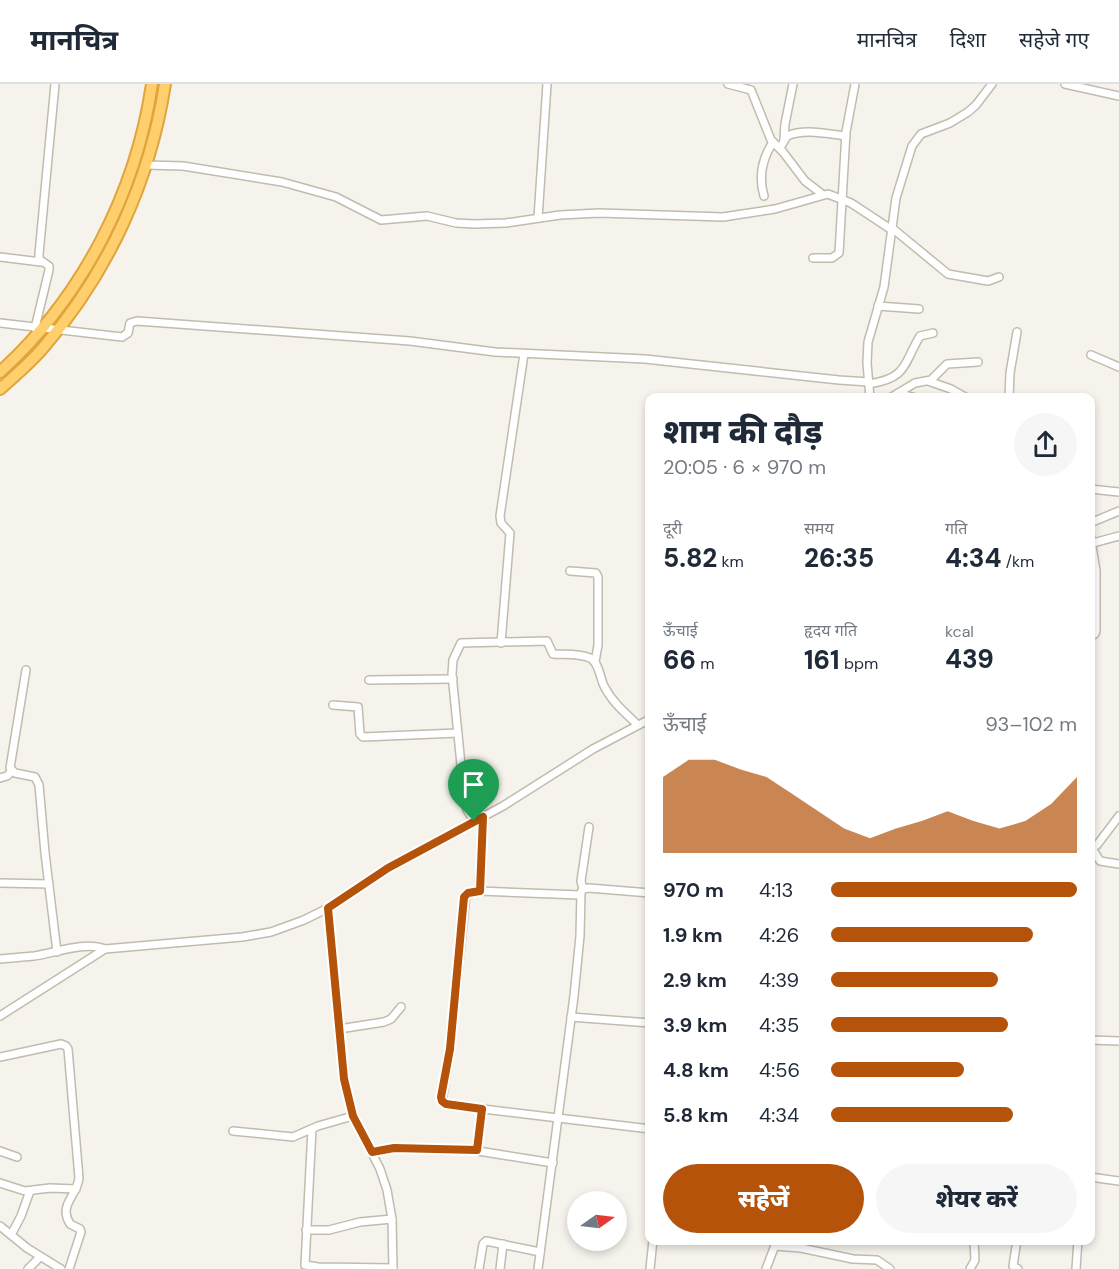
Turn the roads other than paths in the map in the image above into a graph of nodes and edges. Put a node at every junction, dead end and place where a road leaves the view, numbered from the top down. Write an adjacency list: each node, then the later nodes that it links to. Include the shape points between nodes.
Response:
1 (55, 84): 25 (street)
2 (152, 84): 30 (highway, via 142,135 118,209 72,288)
3 (165, 84): 17 (highway)
4 (547, 84): 21 (street)
5 (728, 84): 11 (street)
6 (757, 84): 11 (street)
7 (793, 84): 14 (street)
8 (855, 84): 13 (street)
9 (992, 84): 22 (street, via 968,112 915,140 901,179)
10 (1065, 84): 12 (street)
11 (753, 94): 15 (street)
12 (1119, 95)
13 (846, 136): 14 (street, via 807,132); 20 (street)
14 (784, 139): 16 (street)
15 (773, 142): 16 (street); 19 (street, via 760,175)
16 (780, 148): 18 (street, via 804,181)
17 (146, 165): 21 (street, via 183,166 282,182 336,197 381,220 427,216 474,224); 31 (highway, via 129,214 108,254)
18 (822, 194): 20 (street); 21 (street, via 775,209 723,217 599,213)
19 (764, 195)
20 (842, 197): 22 (street); 24 (street, via 838,255)
21 (538, 218)
22 (892, 229): 26 (street, via 948,274 988,281); 27 (street)
23 (0, 257): 25 (street)
24 (813, 258)
25 (41, 262): 30 (street, via 49,270)
26 (999, 277)
27 (878, 306): 28 (street); 40 (street, via 868,342)
28 (919, 309)
29 (0, 323): 30 (street)
30 (39, 329): 31 (street); 38 (highway)
31 (58, 330): 34 (street, via 122,337 128,333 130,323 137,321 410,341); 41 (highway)
32 (1017, 332): 45 (street)
33 (933, 333): 40 (street, via 920,336 898,374)
34 (524, 354): 40 (street, via 645,359); 55 (street, via 500,516 510,533)
35 (1090, 355): 37 (street)
36 (978, 362): 39 (street, via 951,363)
37 (1119, 367)
38 (0, 372)
39 (928, 381): 43 (street, via 915,382); 44 (street)
40 (869, 383): 42 (street)
41 (0, 389)
42 (870, 393)
43 (898, 393)
44 (958, 393)
45 (1009, 393)
46 (1095, 490): 47 (street)
47 (1119, 492)
48 (1119, 511): 49 (street)
49 (1095, 521)
50 (1119, 537): 51 (street)
51 (1095, 543)
52 (1095, 562): 54 (street)
53 (570, 571): 56 (street, via 592,572 598,577)
54 (1095, 634)
55 (501, 643): 56 (street, via 547,641 553,654 582,656); 58 (street, via 461,643 453,660)
56 (595, 662): 62 (street, via 612,700)
57 (26, 670): 64 (street, via 9,763)
58 (453, 679): 59 (street); 63 (street)
59 (369, 680)
60 (333, 705): 63 (street, via 358,707 363,737)
61 (645, 721): 62 (street)
62 (638, 725): 67 (street)
63 (458, 733): 68 (street, via 464,795)
64 (11, 772): 65 (street); 74 (street, via 32,775 38,780)
65 (0, 778)
66 (1119, 816): 70 (street)
67 (483, 817): 68 (street); 75 (street)
68 (474, 821): 78 (street, via 388,868)
69 (589, 827): 76 (street)
70 (1095, 846)
71 (1095, 854): 72 (street, via 1100,861)
72 (1119, 864)
73 (0, 883): 74 (street)
74 (49, 884): 80 (street)
75 (480, 891): 76 (street); 90 (street, via 464,897 450,1049 441,1097 446,1104)
76 (581, 892): 77 (street, via 589,888); 84 (street)
77 (645, 893)
78 (328, 908): 79 (street, via 271,932); 86 (street)
79 (107, 949): 80 (street); 83 (street)
80 (57, 952): 81 (street)
81 (0, 958)
82 (401, 1007): 86 (street, via 384,1022)
83 (0, 1016)
84 (571, 1017): 85 (street); 92 (street)
85 (645, 1023)
86 (339, 1029): 91 (street, via 344,1079)
87 (1095, 1040): 88 (street)
88 (1119, 1041)
89 (0, 1057): 104 (street, via 66,1046 79,1178)
90 (482, 1109): 92 (street); 96 (street)
91 (353, 1116): 94 (street); 98 (street)
92 (559, 1117): 93 (street); 100 (street)
93 (645, 1128)
94 (312, 1129): 95 (street, via 286,1138); 108 (street)
95 (233, 1131)
96 (477, 1150): 98 (street, via 394,1148); 100 (street)
97 (0, 1151): 99 (street)
98 (372, 1152): 106 (street, via 387,1190)
99 (17, 1157)
100 (553, 1163): 117 (street)
101 (1095, 1178): 102 (street)
102 (1119, 1181)
103 (0, 1183): 105 (street)
104 (76, 1189): 105 (street); 121 (street, via 65,1211 70,1224 81,1232)
105 (30, 1191): 109 (street)
106 (392, 1219): 108 (street); 122 (street)
107 (0, 1226): 109 (street)
108 (306, 1230): 122 (street, via 306,1266)
109 (11, 1235): 118 (street)
110 (503, 1244): 117 (street); 123 (street, via 484,1242); 124 (street)
111 (652, 1245): 126 (street)
112 (775, 1245): 127 (street)
113 (786, 1245): 128 (street, via 877,1260)
114 (974, 1245): 129 (street, via 975,1260)
115 (1016, 1245): 130 (street, via 1013,1266)
116 (1078, 1245): 131 (street)
117 (540, 1252): 125 (street)
118 (40, 1257): 119 (street); 120 (street)
119 (28, 1269)
120 (62, 1269)
121 (69, 1269)
122 (393, 1269)
123 (479, 1269)
124 (500, 1269)
125 (538, 1269)
126 (650, 1269)
127 (766, 1269)
128 (890, 1269)
129 (970, 1269)
130 (1018, 1269)
131 (1076, 1269)

